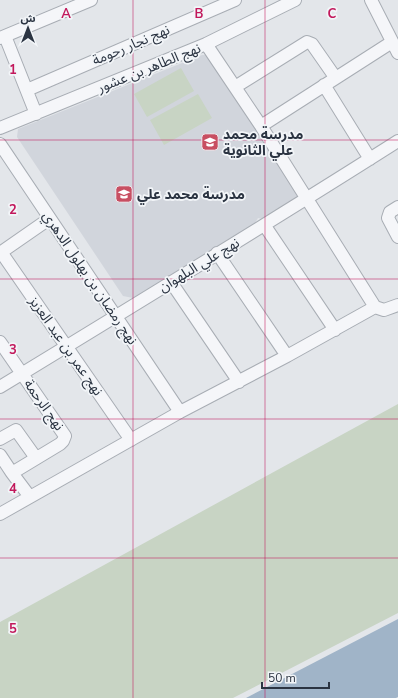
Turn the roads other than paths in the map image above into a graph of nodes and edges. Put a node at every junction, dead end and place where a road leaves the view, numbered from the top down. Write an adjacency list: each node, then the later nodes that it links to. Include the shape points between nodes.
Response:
1 (91, 0): 5 (street)
2 (235, 0): 11 (street, نهج نجار رحومة)
3 (294, 0): 6 (street, نهج الطاهر بن عشور)
4 (373, 1): 7 (street)
5 (3, 37): 11 (street)
6 (206, 44): 10 (street); 12 (street, نهج الطاهر بن عشور)
7 (395, 47): 8 (street)
8 (335, 77): 9 (street); 10 (street, via 312,44 307,42)
9 (324, 85): 13 (street); 17 (street)
10 (236, 87): 13 (street)
11 (27, 90): 12 (street)
12 (36, 114): 14 (street, نهج الطاهر بن عشور)
13 (261, 126): 18 (street)
14 (0, 128)
15 (398, 141): 17 (street, نهج علي البلهوان)
16 (2, 150): 20 (street, نهج رمضان بن بهلول الدهري)
17 (370, 159): 18 (street, نهج علي البلهوان)
18 (307, 198): 21 (street, نهج علي البلهوان); 27 (street)
19 (398, 207): 22 (street, via 390,212 388,218)
20 (49, 219): 23 (street); 28 (street, نهج رمضان بن بهلول الدهري)
21 (265, 226): 24 (street, نهج علي البلهوان); 29 (street)
22 (398, 237)
23 (1, 250): 31 (street, نهج عمر بن عبد العزيز)
24 (217, 253): 25 (street, نهج علي البلهوان); 32 (street)
25 (171, 282): 28 (street, نهج علي البلهوان); 34 (street)
26 (398, 306): 27 (street, via 384,310)
27 (375, 307): 29 (street)
28 (115, 316): 31 (street, نهج علي البلهوان); 36 (street, نهج رمضان بن بهلول الدهري)
29 (335, 330): 32 (street)
30 (0, 342): 33 (street)
31 (66, 345): 33 (street, نهج علي البلهوان); 38 (street, نهج عمر بن عبد العزيز)
32 (287, 356): 34 (street)
33 (22, 374): 35 (street, نهج علي البلهوان); 40 (street, نهج الرحمة, via 65,436 63,442)
34 (239, 382): 36 (street)
35 (0, 387)
36 (180, 412): 38 (street)
37 (0, 439): 40 (street, via 16,430)
38 (131, 440): 42 (street)
39 (0, 455): 41 (street)
40 (36, 458): 41 (street, نهج الرحمة)
41 (12, 473): 42 (street)
42 (30, 497): 43 (street)
43 (0, 514)

